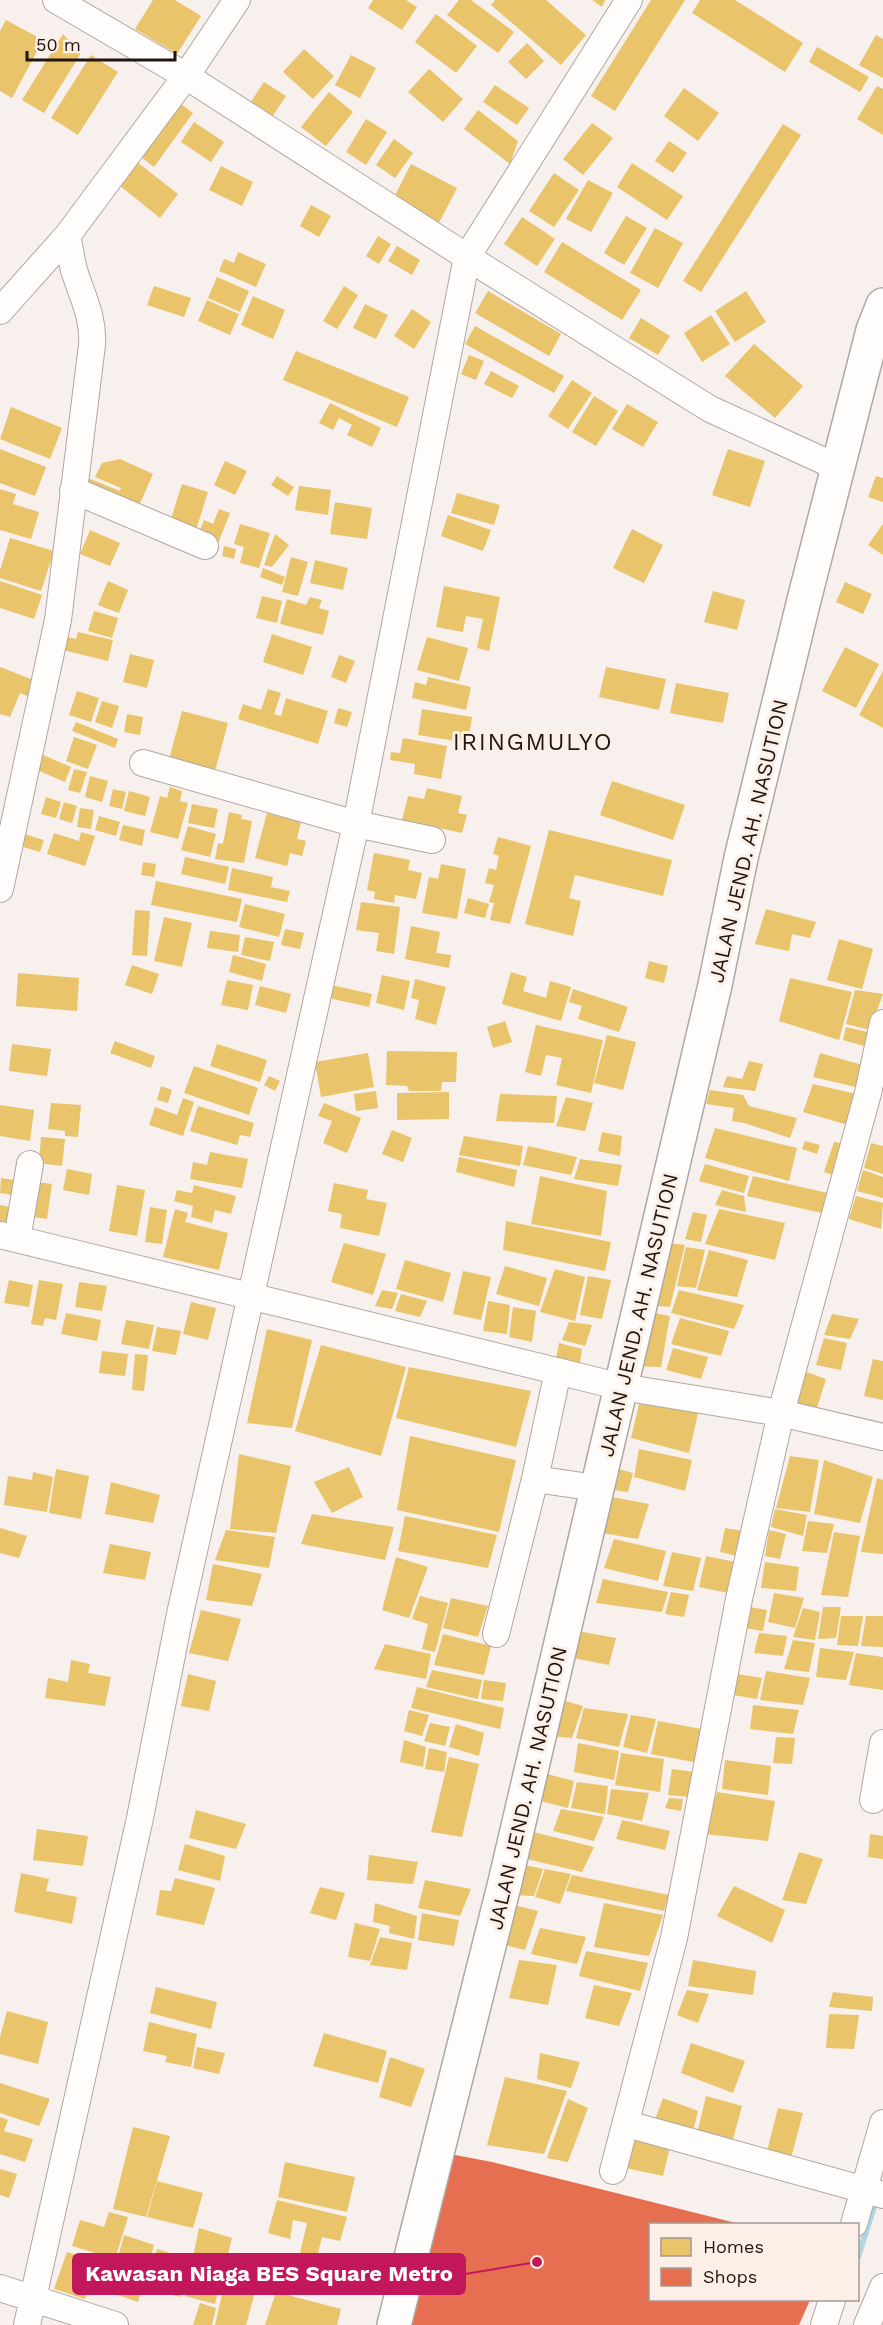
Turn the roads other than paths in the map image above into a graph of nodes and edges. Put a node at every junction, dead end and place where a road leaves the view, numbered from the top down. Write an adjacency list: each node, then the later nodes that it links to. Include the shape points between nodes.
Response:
1 (56, 0): 4 (street)
2 (237, 0): 4 (street)
3 (628, 0): 6 (street)
4 (186, 76): 5 (street); 6 (street)
5 (67, 236): 8 (street); 10 (street, via 93,329)
6 (467, 257): 9 (street, via 710,409); 13 (street)
7 (883, 305): 9 (highway, JALAN JEND. AH. NASUTION)
8 (0, 310)
9 (837, 467): 21 (highway, JALAN JEND. AH. NASUTION, via 741,858)
10 (73, 490): 11 (street); 15 (street, via 58,620)
11 (205, 546)
12 (143, 763): 13 (street)
13 (356, 824): 14 (street); 19 (street)
14 (432, 840)
15 (0, 889)
16 (883, 1023): 22 (street, via 868,1093)
17 (30, 1164): 18 (street)
18 (8, 1237): 19 (street)
19 (252, 1296): 20 (street); 36 (street)
20 (558, 1371): 21 (street); 24 (street)
21 (622, 1387): 22 (street); 25 (highway, JALAN JEND. AH. NASUTION)
22 (781, 1413): 23 (street); 30 (street, via 739,1599 674,1938)
23 (883, 1437)
24 (535, 1479): 25 (street); 26 (street)
25 (596, 1488): 40 (highway, JALAN JEND. AH. NASUTION, via 505,1882)
26 (496, 1634)
27 (883, 1743): 28 (street)
28 (873, 1800)
29 (883, 2123): 32 (street)
30 (627, 2124): 31 (street); 32 (street)
31 (614, 2171)
32 (873, 2192): 33 (street)
33 (855, 2223)
34 (883, 2287): 42 (street)
35 (0, 2288): 36 (street)
36 (34, 2298): 38 (street); 39 (street)
37 (832, 2301): 41 (street)
38 (27, 2325)
39 (114, 2325)
40 (394, 2325)
41 (824, 2325)
42 (867, 2325)

